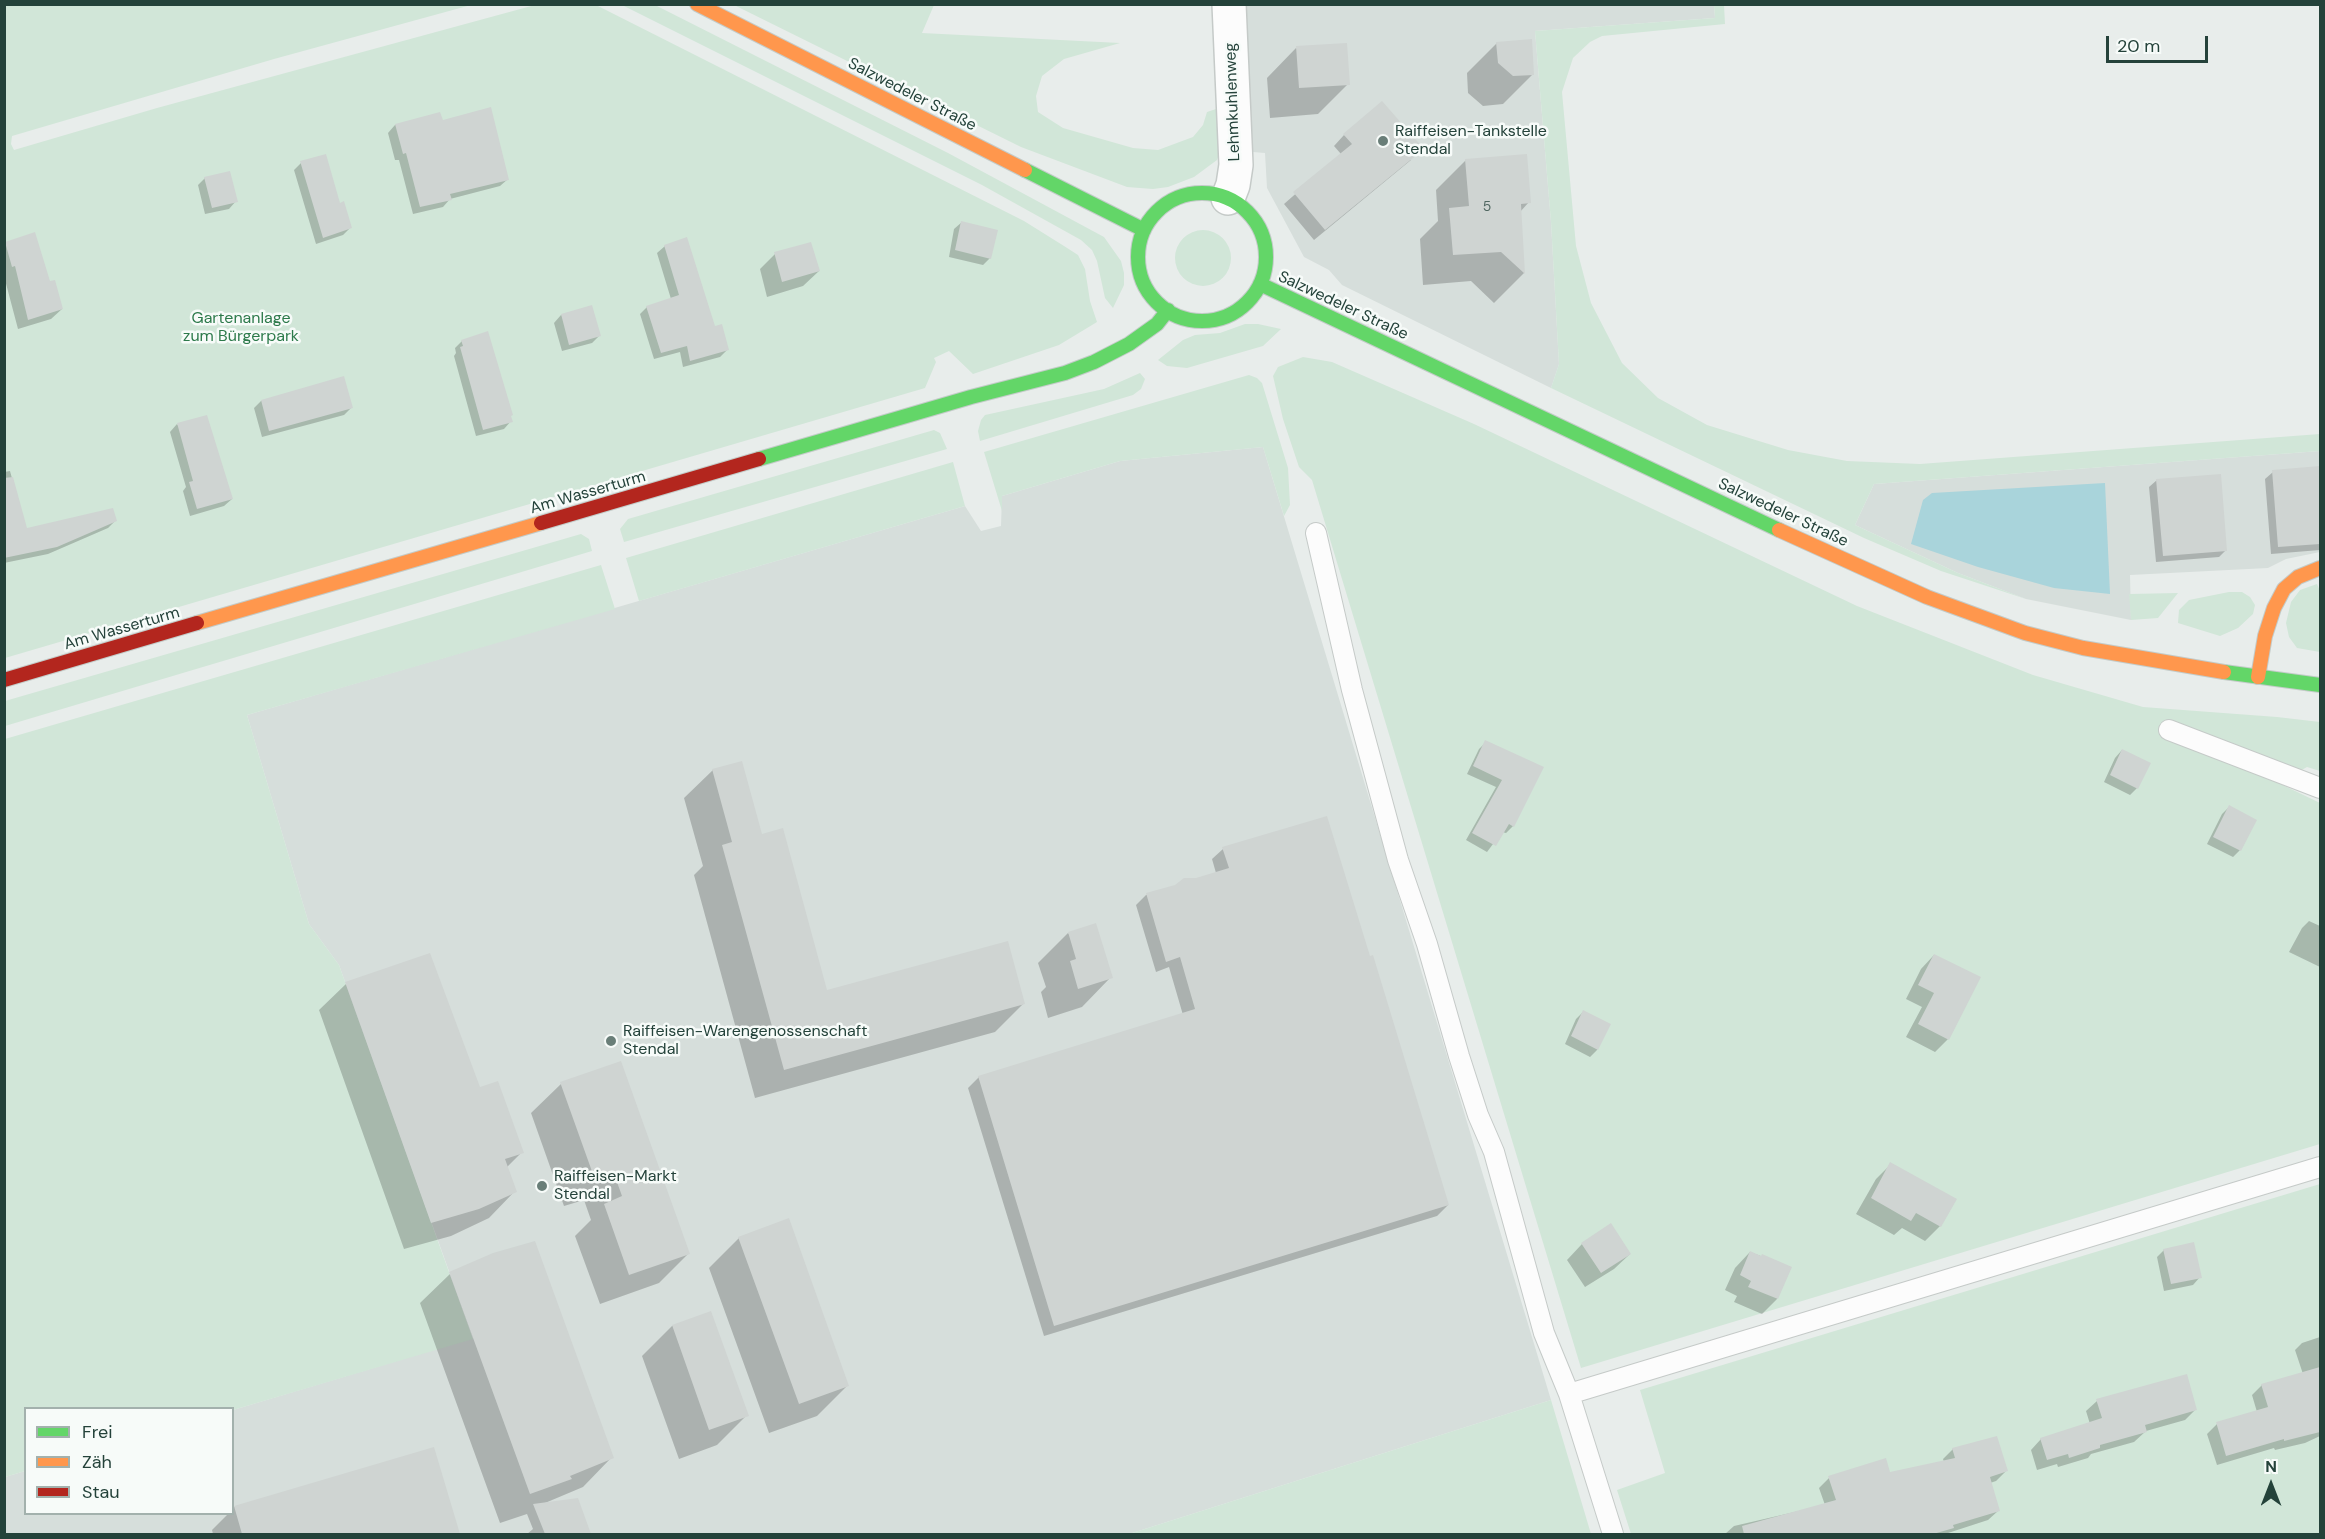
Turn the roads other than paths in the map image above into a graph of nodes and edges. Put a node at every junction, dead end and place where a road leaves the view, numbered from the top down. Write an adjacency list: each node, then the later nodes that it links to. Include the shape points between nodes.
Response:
1 (698, 4): 4 (main road, Salzwedeler Straße)
2 (1229, 4): 3 (street, Lehmkuhlenweg, via 1236,165)
3 (1228, 198): 4 (main road, via 1196,193 1179,197 1152,216); 5 (main road, via 1251,215 1259,228 1266,256)
4 (1144, 230): 6 (main road, via 1139,245 1141,275 1156,301)
5 (1260, 284): 6 (main road, via 1241,307 1212,320 1182,317); 9 (main road, Salzwedeler Straße, via 1927,597 2025,633 2083,648)
6 (1168, 310): 10 (main road, Am Wasserturm, via 1157,324 1129,344 1065,373 971,397)
7 (1316, 533): 15 (lane, via 1352,690 1398,860 1478,1114 1494,1152 1544,1333)
8 (2320, 568): 9 (main road, via 2298,577 2284,589 2265,636)
9 (2258, 677): 11 (main road, Salzwedeler Straße)
10 (4, 680)
11 (2320, 685)
12 (2169, 730): 13 (lane)
13 (2320, 788)
14 (2320, 1167): 15 (lane)
15 (1569, 1394): 16 (lane)
16 (1613, 1534)

